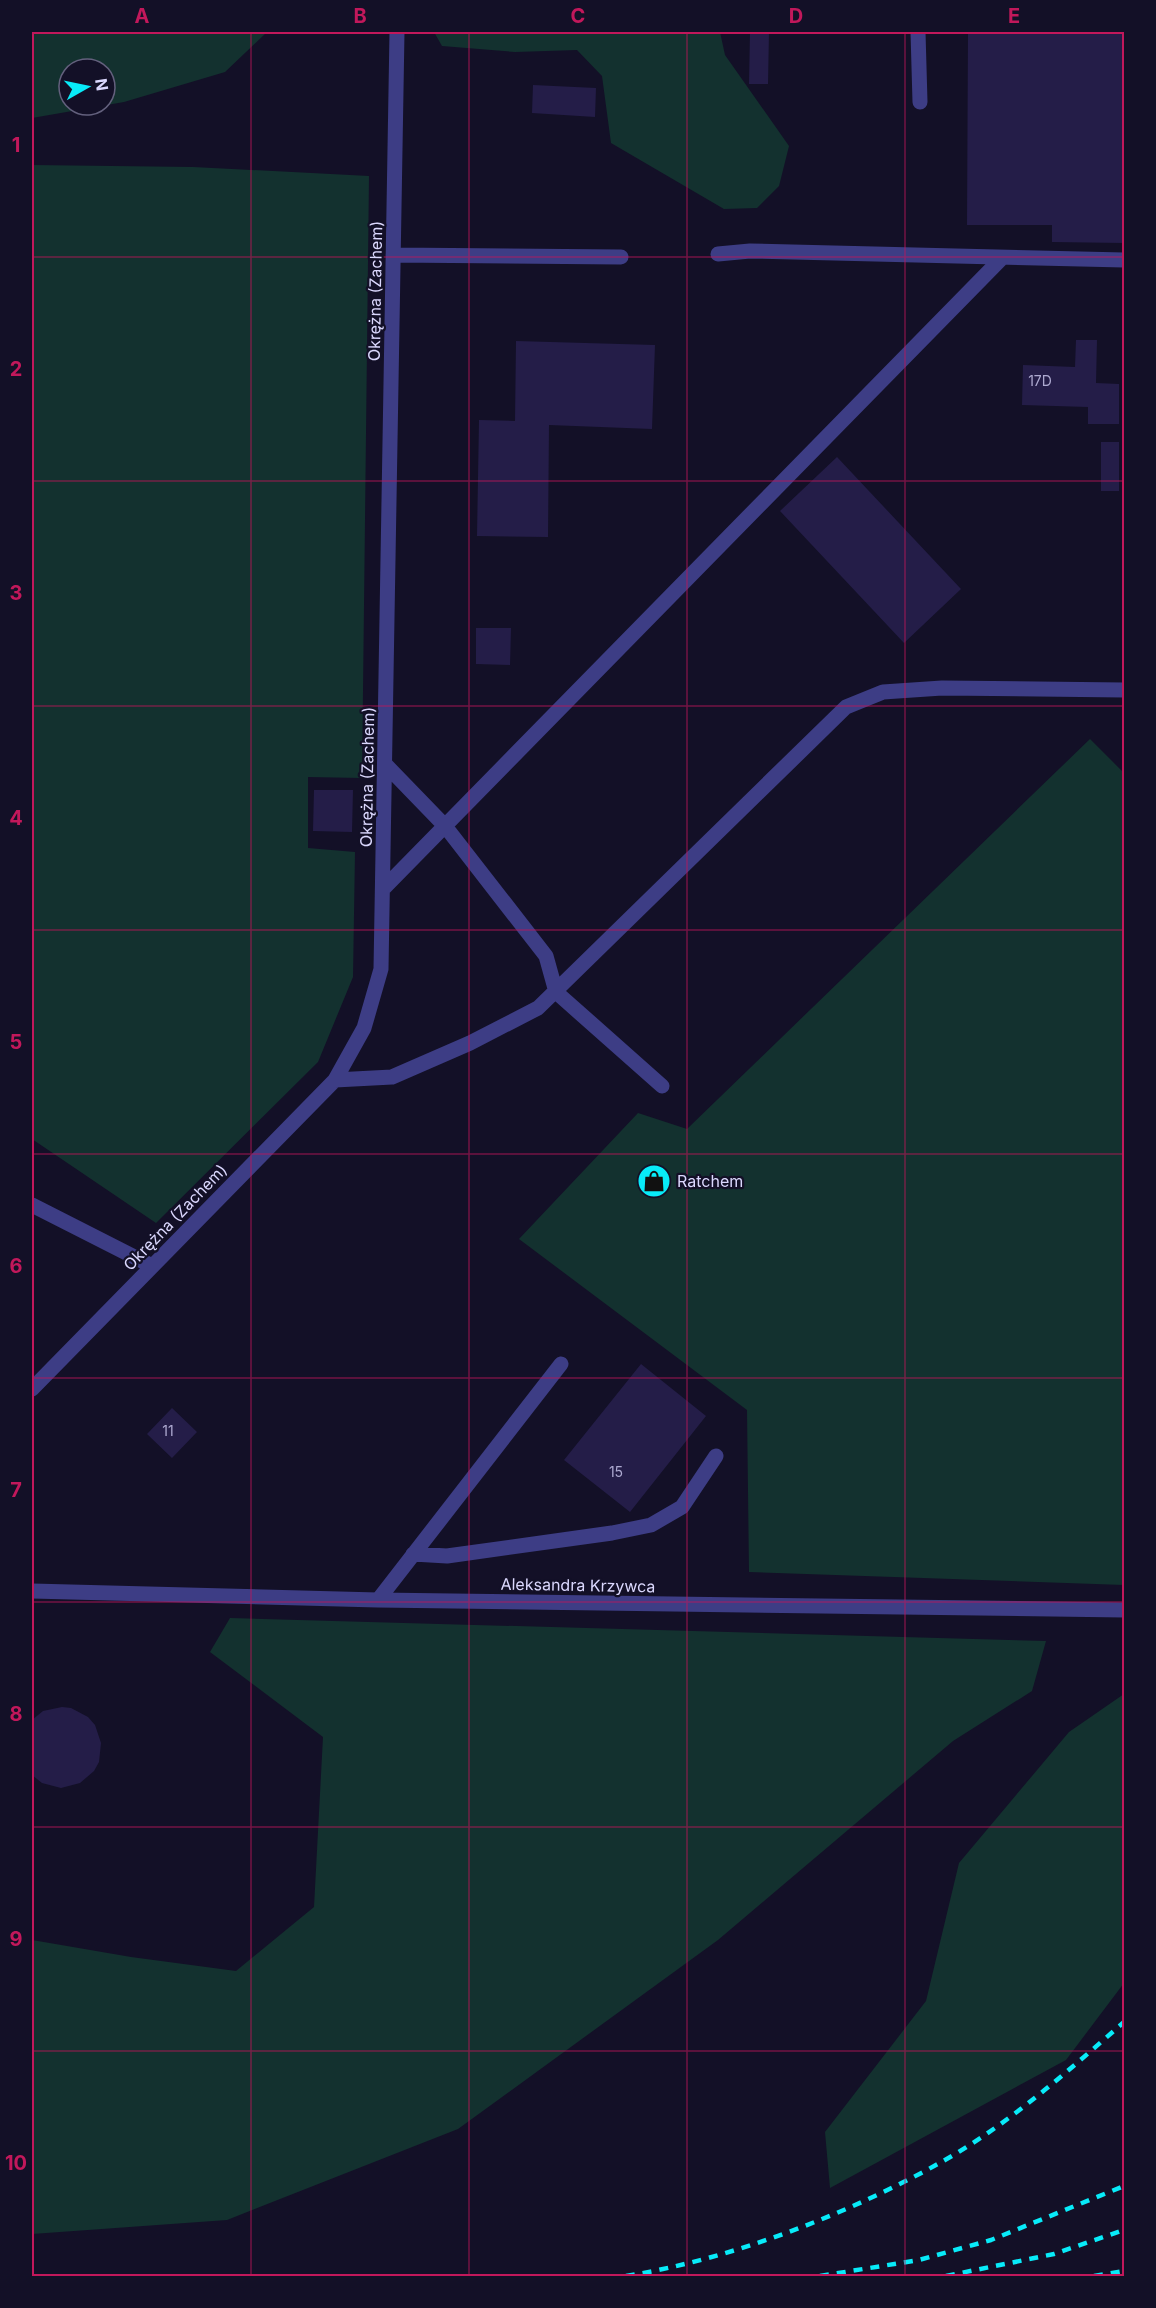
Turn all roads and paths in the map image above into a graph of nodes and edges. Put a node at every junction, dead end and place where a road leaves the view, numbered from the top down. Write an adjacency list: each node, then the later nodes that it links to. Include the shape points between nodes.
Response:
1 (397, 32): 5 (street, Okrężna (Zachem))
2 (918, 32): 3 (street)
3 (920, 102)
4 (718, 254): 7 (street, via 750,251)
5 (393, 255): 6 (street); 10 (street, Okrężna (Zachem))
6 (621, 257)
7 (1002, 258): 8 (street); 11 (street)
8 (1125, 260)
9 (1125, 690): 13 (street, via 942,688 883,692 846,707)
10 (385, 764): 11 (street); 12 (street, Okrężna (Zachem))
11 (445, 826): 12 (street); 13 (street, via 546,956)
12 (383, 889): 14 (street, Okrężna (Zachem), via 381,969 364,1028)
13 (556, 992): 14 (street, via 528,1013 392,1077); 15 (street)
14 (334, 1080): 17 (street, Okrężna (Zachem))
15 (662, 1086)
16 (32, 1205): 17 (street)
17 (152, 1266): 19 (street, Okrężna (Zachem))
18 (561, 1364): 21 (street)
19 (32, 1389)
20 (716, 1456): 21 (street, via 682,1507 651,1525 447,1556)
21 (413, 1554): 23 (street)
22 (32, 1591): 23 (street, Aleksandra Krzywca)
23 (378, 1600): 24 (street, Aleksandra Krzywca)
24 (1125, 1610)

